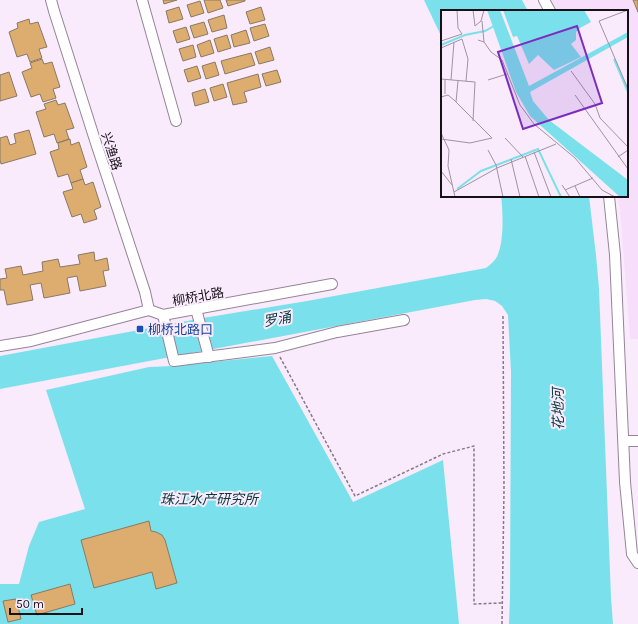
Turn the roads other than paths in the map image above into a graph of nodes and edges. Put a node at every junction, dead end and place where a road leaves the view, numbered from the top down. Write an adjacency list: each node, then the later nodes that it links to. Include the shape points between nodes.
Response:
1 (51, 0): 9 (street, 兴渔路)
2 (142, 0): 5 (street)
3 (544, 0): 4 (street)
4 (549, 10)
5 (176, 121)
6 (609, 197): 14 (street, via 615,255)
7 (332, 284): 8 (street, 柳桥北路)
8 (196, 309): 10 (street, 柳桥北路); 13 (street)
9 (149, 310): 10 (street, 柳桥北路); 12 (street, via 31,341)
10 (163, 316): 13 (street, via 174,361)
11 (404, 320): 13 (street, via 337,332 275,348)
12 (0, 346)
13 (209, 357)
14 (624, 441): 15 (street); 16 (street, via 632,554)
15 (638, 441)
16 (638, 563)

